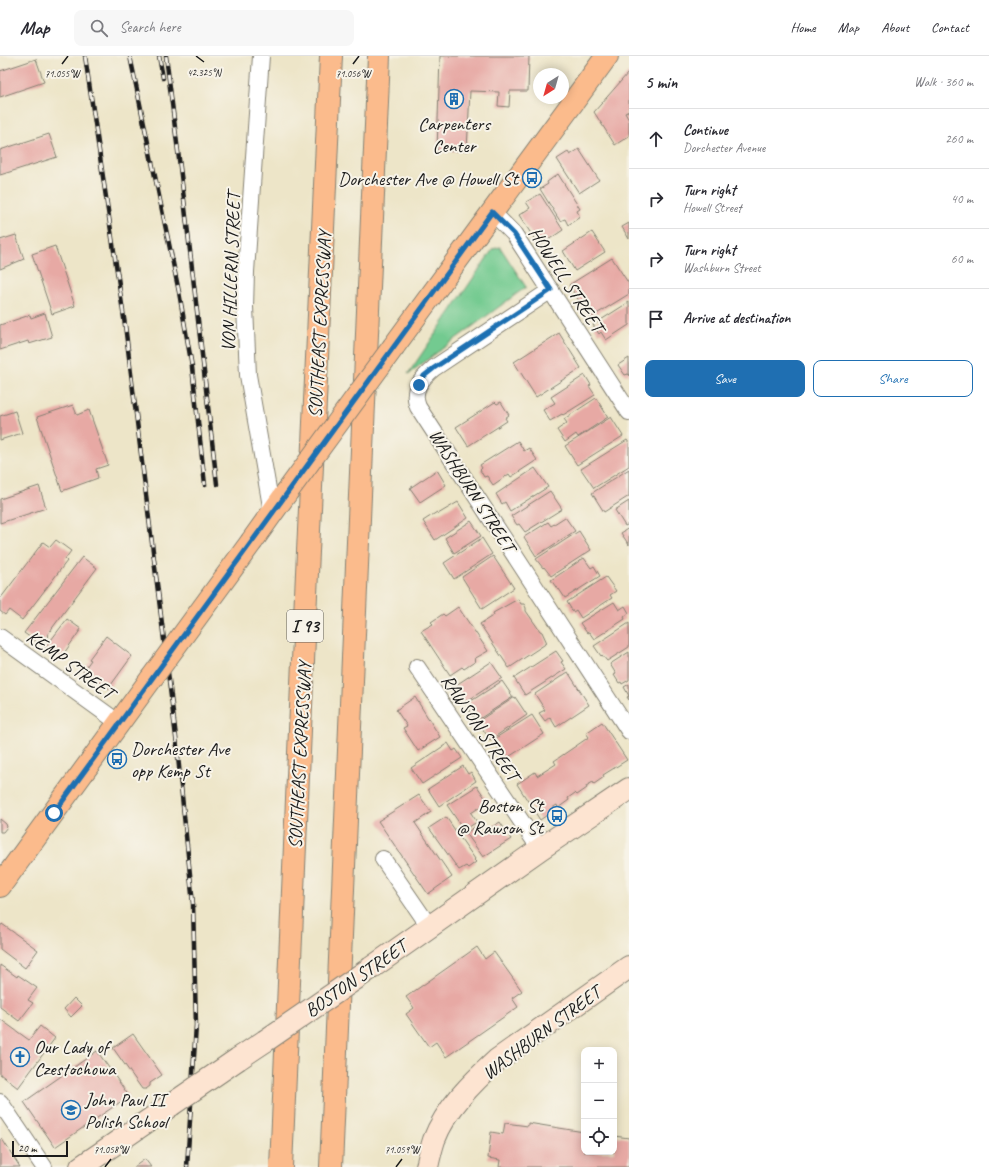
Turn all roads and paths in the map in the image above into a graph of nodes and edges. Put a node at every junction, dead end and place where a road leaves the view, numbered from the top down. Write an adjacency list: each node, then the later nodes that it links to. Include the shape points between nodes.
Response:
1 (261, 56): 8 (street, VON HILLERN STREET, via 246,272 245,327 248,375)
2 (331, 56): 22 (main road, SOUTHEAST EXPRESSWAY / I 93)
3 (379, 56): 23 (main road)
4 (607, 56): 5 (main road)
5 (492, 212): 6 (street, HOWELL STREET, via 514,234); 8 (main road, bridge)
6 (551, 290): 7 (street, HOWELL STREET); 12 (street, WASHBURN STREET, via 424,376 415,399)
7 (629, 412)
8 (272, 512): 11 (main road, bridge)
9 (0, 637): 11 (street, KEMP STREET)
10 (417, 667): 14 (street, RAWSON STREET)
11 (119, 723): 16 (main road)
12 (629, 731)
13 (629, 789): 14 (main road, BOSTON STREET)
14 (540, 849): 17 (main road, BOSTON STREET)
15 (383, 859): 17 (street)
16 (0, 886)
17 (429, 926): 21 (main road, BOSTON STREET, bridge)
18 (629, 967): 24 (main road, WASHBURN STREET, via 481,1074 449,1112 435,1139)
19 (0, 1102): 20 (street)
20 (44, 1167)
21 (82, 1167)
22 (281, 1167)
23 (332, 1167)
24 (427, 1167)

